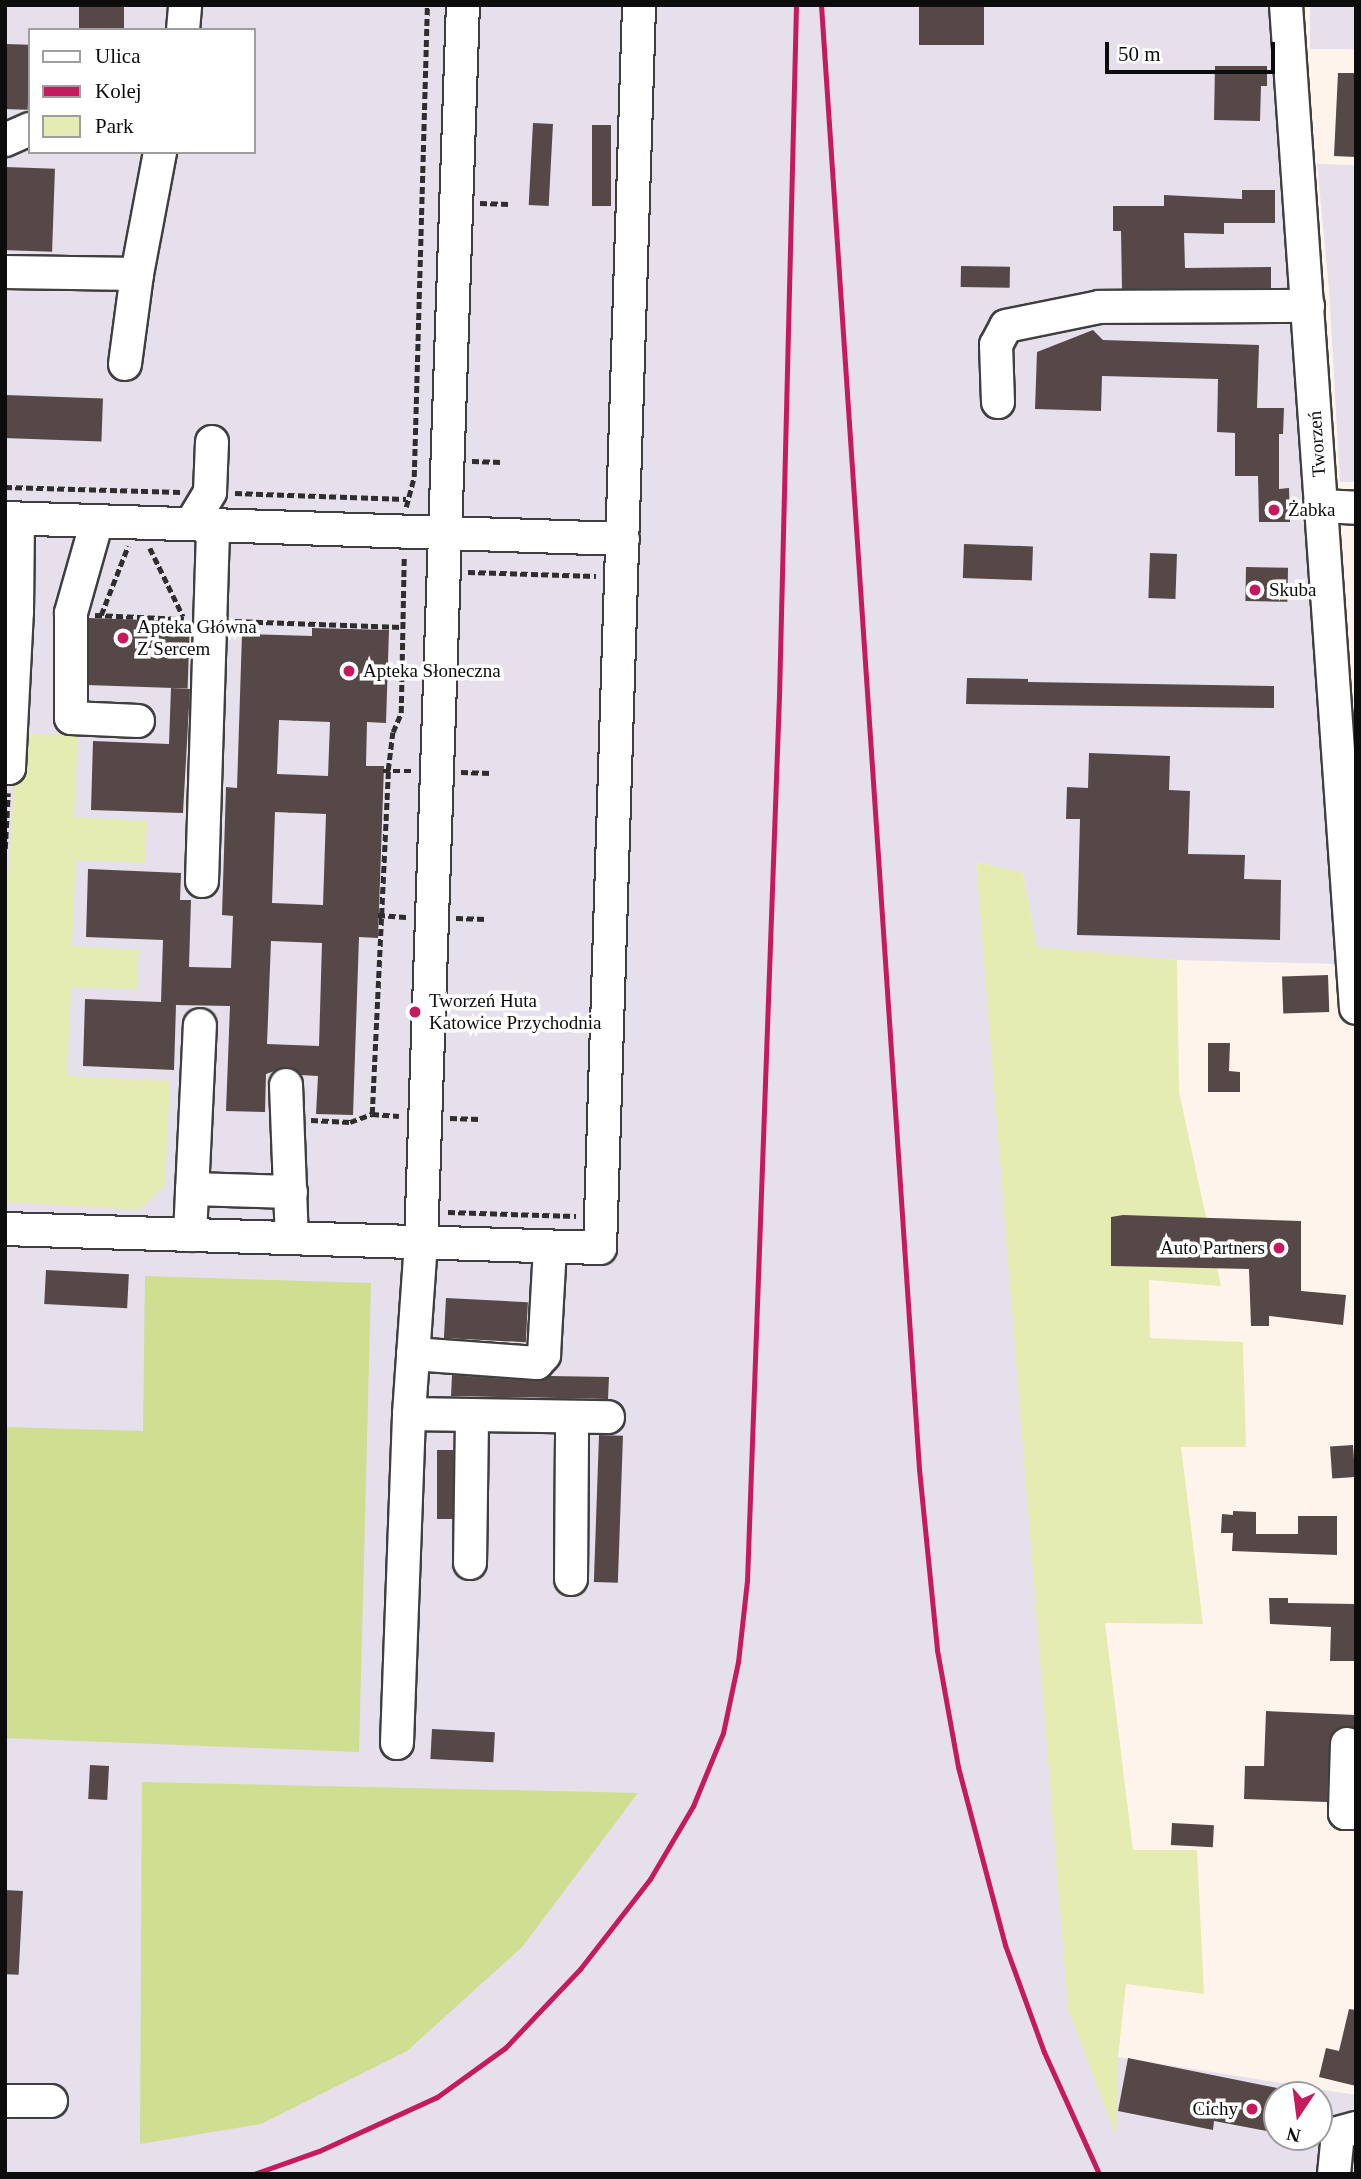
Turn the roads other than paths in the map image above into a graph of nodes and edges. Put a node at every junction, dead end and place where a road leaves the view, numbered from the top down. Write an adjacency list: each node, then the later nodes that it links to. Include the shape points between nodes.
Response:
1 (185, 5): 5 (street)
2 (463, 5): 20 (street)
3 (639, 5): 21 (street)
4 (1286, 5): 11 (street, Tworzeń)
5 (183, 28)
6 (28, 130): 7 (street)
7 (5, 140)
8 (160, 154): 10 (street)
9 (5, 272): 10 (street)
10 (137, 274): 12 (street)
11 (1308, 306): 13 (street, via 1098,307 1006,326 996,345); 15 (street, Tworzeń)
12 (125, 363)
13 (998, 402)
14 (212, 442): 19 (street)
15 (1322, 506): 16 (street); 23 (street, Tworzeń)
16 (1356, 508)
17 (12, 519): 18 (street); 22 (street)
18 (97, 521): 19 (street); 24 (street, via 71,613 71,718)
19 (211, 525): 20 (street); 26 (street)
20 (444, 534): 21 (street); 35 (street)
21 (623, 539): 36 (street, via 600,1248)
22 (11, 596): 25 (street)
23 (1342, 607): 27 (street, Tworzeń)
24 (138, 721)
25 (7, 768)
26 (202, 881)
27 (1356, 1008)
28 (200, 1025): 30 (street)
29 (286, 1085): 31 (street)
30 (192, 1189): 31 (street); 33 (street)
31 (291, 1192): 34 (street)
32 (5, 1229): 33 (street)
33 (190, 1235): 34 (street)
34 (292, 1238): 35 (street)
35 (421, 1242): 36 (street); 37 (street)
36 (550, 1247): 37 (street, via 544,1355 537,1363)
37 (413, 1353): 38 (street)
38 (409, 1414): 39 (street); 44 (street)
39 (472, 1415): 40 (street); 42 (street)
40 (572, 1416): 41 (street); 43 (street)
41 (608, 1417)
42 (470, 1563)
43 (570, 1579)
44 (397, 1743)
45 (1347, 1744): 46 (street, via 1345,1813)
46 (1356, 1813)
47 (5, 2101): 48 (street)
48 (51, 2101)
49 (1356, 2128): 50 (street, via 1338,2133)
50 (1334, 2174)

